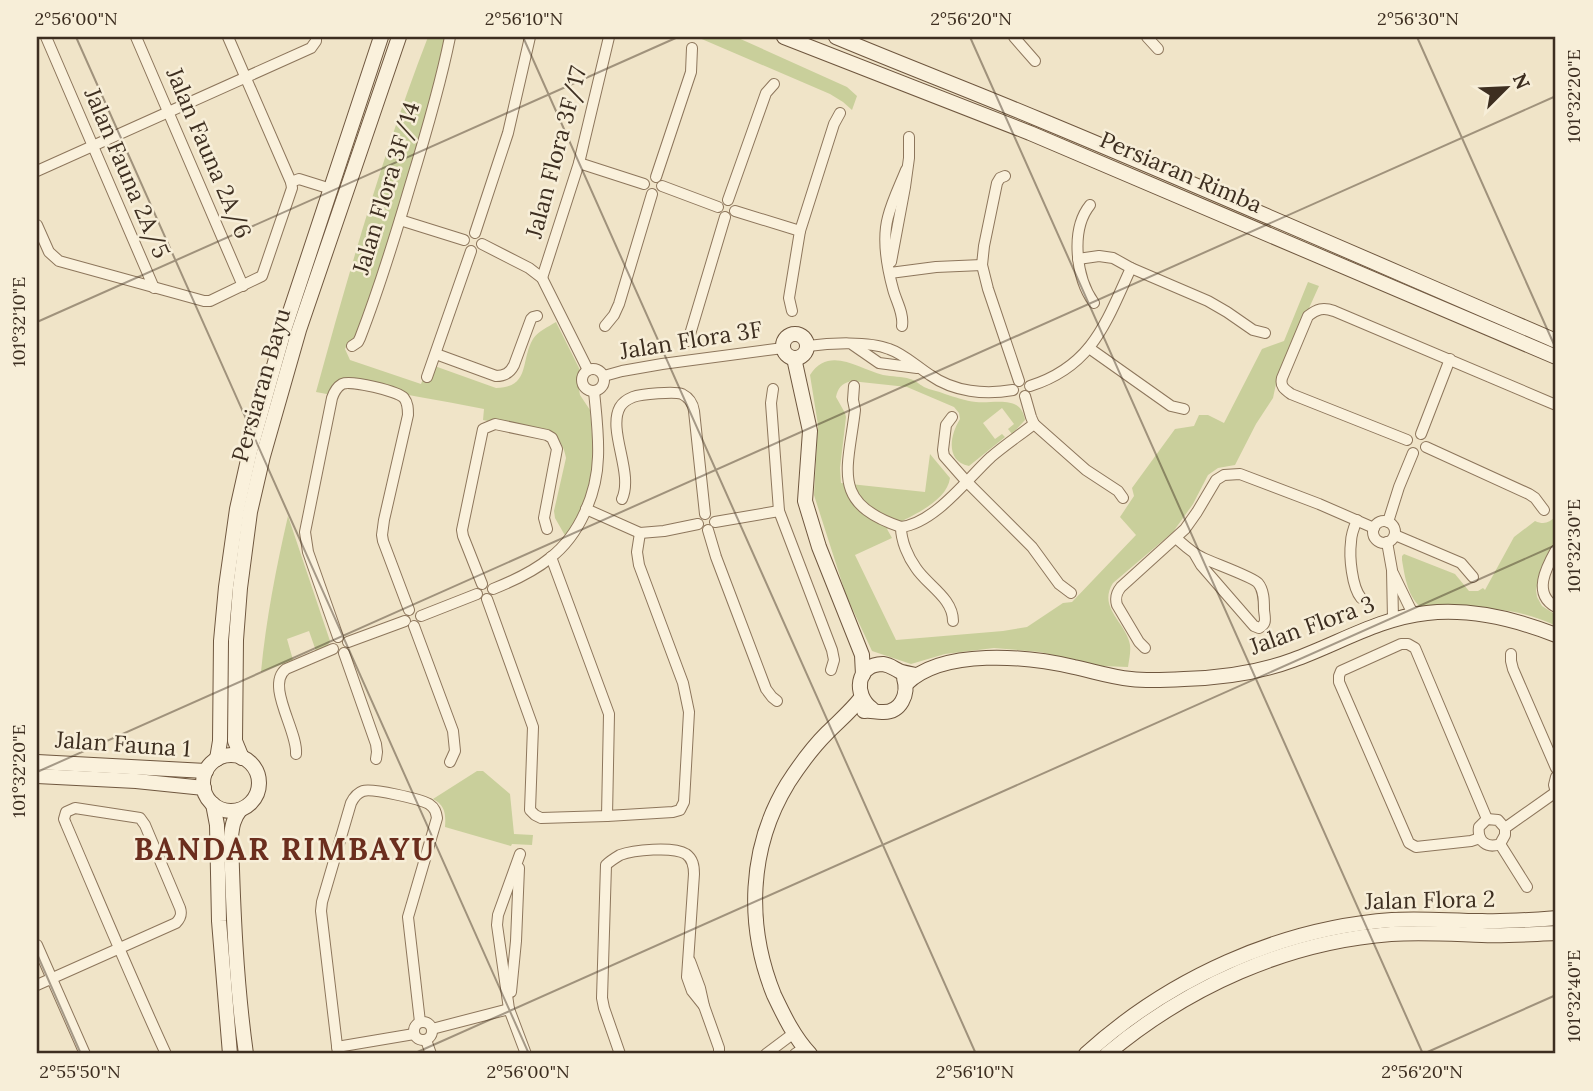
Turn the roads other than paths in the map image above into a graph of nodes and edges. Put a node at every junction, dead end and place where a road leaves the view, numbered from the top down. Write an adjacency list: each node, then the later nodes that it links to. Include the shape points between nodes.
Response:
1 (46, 37): 22 (street, Jalan Fauna 2A/5)
2 (136, 37): 19 (street, Jalan Fauna 2A/6)
3 (228, 37): 17 (street)
4 (316, 37): 17 (street, via 311,48)
5 (382, 37): 29 (street, Persiaran Bayu)
6 (399, 37): 125 (street, Persiaran Bayu, via 299,330 250,512 236,640 235,741)
7 (450, 37): 36 (street, Jalan Flora 3F/14)
8 (530, 37): 39 (street, via 508,133)
9 (609, 37): 23 (street, Jalan Flora 3F/17)
10 (784, 37): 64 (street, Persiaran Rimba, via 1030,133)
11 (836, 37): 57 (street, Persiaran Rimba)
12 (1014, 37): 16 (street)
13 (1147, 37): 15 (street)
14 (692, 48): 26 (street, via 691,72)
15 (1158, 49)
16 (1035, 61)
17 (245, 78): 19 (street); 27 (street)
18 (774, 84): 31 (street, via 766,93)
19 (169, 112): 22 (street); 48 (street, Jalan Fauna 2A/6)
20 (840, 113): 38 (street)
21 (909, 136): 46 (street)
22 (92, 146): 24 (street); 49 (street, Jalan Fauna 2A/5)
23 (579, 163): 28 (street); 47 (street, Jalan Flora 3F/17)
24 (37, 171)
25 (1005, 176): 44 (street, via 997,183)
26 (659, 181): 28 (street, via 648,178); 30 (street, via 658,192); 33 (street)
27 (291, 183): 29 (street, via 299,179); 48 (street, via 261,276)
28 (644, 184): 30 (street)
29 (331, 189): 126 (street, Persiaran Bayu, via 273,367 237,509 221,641)
30 (652, 194): 53 (street, via 619,304)
31 (728, 200): 33 (street); 34 (street)
32 (1090, 205): 43 (street, via 1078,239)
33 (718, 207): 35 (street)
34 (735, 211): 35 (street); 38 (street)
35 (724, 218): 56 (street)
36 (400, 220): 40 (street); 59 (street, Jalan Flora 3F/14, via 360,338)
37 (37, 225): 49 (street, via 49,252 59,261)
38 (800, 231): 51 (street, via 789,298)
39 (475, 233): 40 (street); 41 (street)
40 (464, 240): 42 (street)
41 (482, 244): 42 (street); 47 (street)
42 (471, 251): 63 (street)
43 (1078, 259): 45 (street, via 1107,256); 50 (street)
44 (982, 265): 46 (street); 71 (street, via 1018,376)
45 (1131, 268): 55 (street, via 1208,301); 61 (street, via 1109,318)
46 (890, 273): 54 (street)
47 (542, 278): 66 (street)
48 (243, 286): 49 (street, via 210,301)
49 (153, 288)
50 (1094, 303)
51 (792, 311)
52 (537, 316): 63 (street, via 531,319 514,365 505,375 496,376)
53 (605, 326)
54 (902, 326)
55 (1265, 333)
56 (688, 341)
57 (1556, 341)
58 (853, 345): 60 (street); 67 (street, via 879,363); 67 (street, via 892,350)
59 (352, 346)
60 (808, 346): 62 (street, via 799,358); 62 (street, via 805,338 794,333 785,340)
61 (1089, 348): 74 (street); 76 (street, via 1171,407)
62 (789, 353): 68 (street, Jalan Flora 3F, via 662,363); 115 (street, via 810,431 804,491 808,513)
63 (436, 354): 69 (street)
64 (1556, 357)
65 (1450, 359): 75 (street); 79 (street); 80 (street, via 1334,311 1323,308 1308,316 1282,378 1284,389)
66 (587, 370): 68 (street, via 599,370); 73 (street, via 583,384)
67 (923, 371): 71 (street, via 958,389 989,392)
68 (604, 376): 73 (street, via 603,387)
69 (427, 377)
70 (854, 386): 92 (street, via 849,487 862,508)
71 (1016, 386): 74 (street, via 1018,396)
72 (773, 389): 88 (street)
73 (594, 391): 86 (street, via 598,460)
74 (1028, 391): 78 (street)
75 (1556, 405)
76 (1184, 409)
77 (952, 417): 83 (street, via 946,425 943,453)
78 (1034, 424): 83 (street); 84 (street)
79 (1421, 434): 80 (street); 81 (street)
80 (1407, 440): 82 (street)
81 (1426, 447): 82 (street); 87 (street, via 1529,494)
82 (1413, 453): 91 (street)
83 (966, 481): 92 (street, via 935,513); 104 (street)
84 (1123, 498)
85 (622, 499): 90 (street, via 619,409 636,396 678,393 688,398 694,411)
86 (586, 509): 95 (street); 100 (street)
87 (1544, 510)
88 (779, 511): 90 (street); 117 (street, via 832,650)
89 (1357, 520): 93 (street); 96 (street, via 1240,474 1224,475); 105 (street, via 1350,548 1354,585)
90 (706, 522): 95 (street); 121 (street, via 766,689)
91 (1388, 522): 93 (street, via 1381,521); 97 (street, via 1395,528)
92 (901, 527): 110 (street, via 913,564 948,603)
93 (1374, 528): 97 (street, via 1376,539)
94 (547, 530): 103 (street, via 544,518 557,449 552,438 495,424 483,429 462,524)
95 (640, 533): 138 (street, via 639,565 687,699 684,802 673,812)
96 (1176, 538): 99 (street); 113 (street, via 1121,587 1116,597)
97 (1391, 539): 101 (street); 102 (street, via 1461,563)
98 (1556, 550): 106 (street, via 1542,587 1545,598)
99 (1194, 553): 99 (street, via 1258,583 1265,624 1254,626)
100 (551, 558): 103 (street); 138 (street, via 610,713)
101 (1392, 570): 107 (street); 109 (street)
102 (1474, 577)
103 (485, 592): 108 (street); 138 (street, via 533,727 530,810 538,817)
104 (1072, 593)
105 (1361, 598)
106 (1556, 607)
107 (1415, 615): 109 (street, Jalan Flora 3); 111 (street, Jalan Flora 3, via 1472,612)
108 (412, 618): 112 (street); 112 (street, via 382,535 408,407 400,395 343,384 333,394 305,532); 129 (street, via 453,731 455,751)
109 (1393, 619): 119 (street, Jalan Flora 3, via 1294,660 1238,675 1130,679 1047,662 985,657)
110 (953, 621)
111 (1556, 635)
112 (341, 645): 124 (street, via 286,669 279,677); 127 (street, via 376,744)
113 (1145, 648)
114 (1511, 654): 130 (street, via 1513,669)
115 (862, 655): 116 (street); 118 (street)
116 (876, 665): 118 (street); 119 (street, via 892,666)
117 (831, 670)
118 (863, 675): 120 (street)
119 (907, 677): 122 (street, via 900,705 894,710)
120 (861, 698): 122 (street); 123 (street)
121 (777, 701)
122 (872, 709): 123 (street)
123 (849, 714): 153 (street, via 827,733 789,782 773,809 757,864 755,925 765,972)
124 (296, 754)
125 (242, 758): 126 (street); 137 (street, via 259,780 255,798)
126 (217, 759): 131 (street)
127 (376, 759)
128 (37, 762): 131 (street, Jalan Fauna 1)
129 (450, 762)
130 (1556, 768)
131 (206, 771): 134 (street)
132 (37, 776): 134 (street)
133 (1556, 777): 135 (street)
134 (204, 788): 136 (street)
135 (1556, 792): 140 (street)
136 (213, 804): 137 (street); 160 (street)
137 (240, 810): 161 (street, via 232,825 232,871)
138 (607, 816)
139 (1487, 819): 140 (street, via 1498,820); 141 (street, via 1479,827); 141 (street, via 1415,648 1401,644 1340,671 1339,682 1409,843 1416,847)
140 (1505, 828): 142 (street)
141 (1480, 838): 142 (street, via 1487,845)
142 (1500, 844): 143 (street)
143 (1527, 887)
144 (1556, 918): 167 (street, Jalan Flora 2, via 1391,920 1307,934 1219,965 1130,1018)
145 (1556, 933): 168 (street, Jalan Flora 2, via 1392,934 1310,947 1225,978 1138,1029)
146 (37, 944): 148 (street)
147 (120, 948): 147 (street, via 64,818 75,808 143,821 180,908 176,923); 148 (street); 159 (street)
148 (51, 978): 149 (street); 158 (street)
149 (37, 985)
150 (509, 1009): 150 (street, via 497,920 520,854 516,941); 152 (street); 163 (street)
151 (420, 1023): 152 (street, via 428,1023); 154 (street); 156 (street, via 408,918 437,814 425,802 368,790 351,803 322,902)
152 (432, 1029): 155 (street)
153 (794, 1033): 157 (street); 166 (street)
154 (414, 1034): 155 (street); 156 (street)
155 (426, 1040): 162 (street)
156 (338, 1051)
157 (803, 1052)
158 (85, 1054)
159 (166, 1054)
160 (230, 1054)
161 (246, 1054)
162 (431, 1054)
163 (526, 1054)
164 (620, 1054): 165 (street, via 603,1004 606,865 624,854 653,850 679,852 693,863 687,970)
165 (719, 1054)
166 (765, 1054)
167 (1086, 1054)
168 (1107, 1054)

